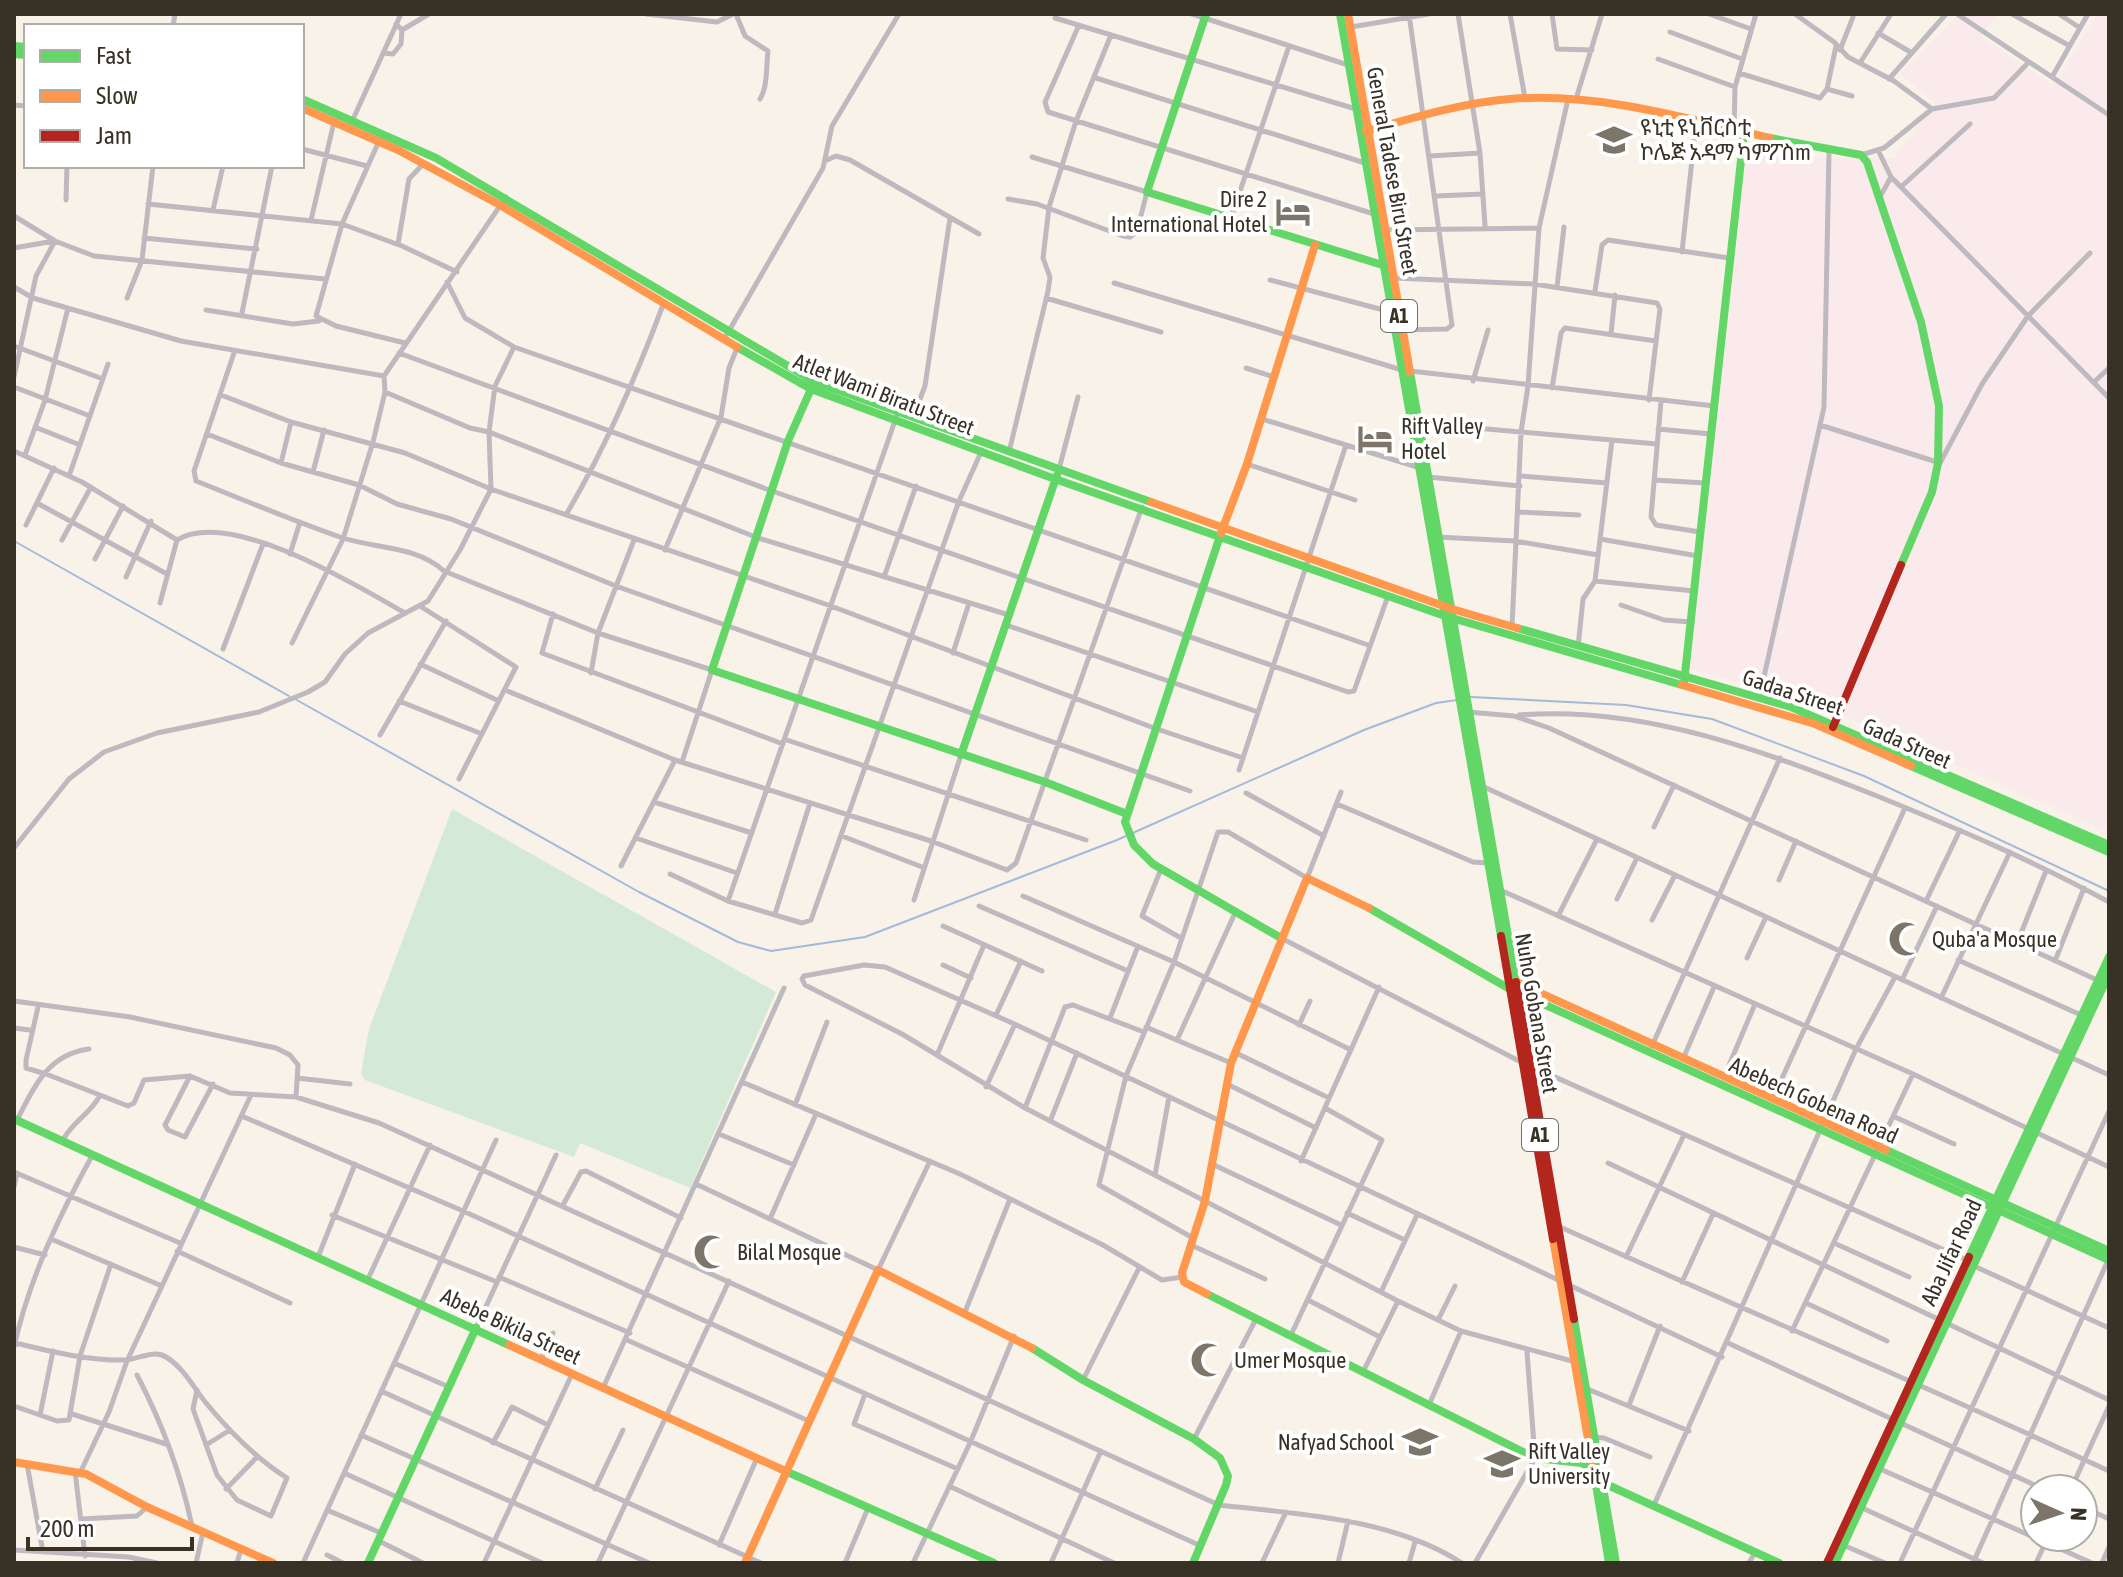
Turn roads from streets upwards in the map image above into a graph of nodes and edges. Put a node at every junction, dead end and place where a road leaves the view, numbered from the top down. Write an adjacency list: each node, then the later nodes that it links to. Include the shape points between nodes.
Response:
1 (401, 14): 28 (street)
2 (646, 14): 3 (street, via 717,22)
3 (735, 14): 58 (street, via 745,36 768,51 767,85)
4 (899, 14): 86 (street, via 832,126)
5 (1192, 14): 23 (street)
6 (1340, 14): 7 (street); 48 (street, General Tadese Biru Street / A1)
7 (1348, 14): 30 (street, General Tadese Biru Street / A1)
8 (1429, 14): 24 (street)
9 (1458, 14): 62 (street)
10 (1510, 14): 57 (street)
11 (1552, 14): 40 (street, via 1557,49)
12 (1602, 14): 40 (street)
13 (1709, 14): 25 (street)
14 (1756, 14): 32 (street)
15 (1891, 14): 35 (street)
16 (1946, 14): 42 (street)
17 (1957, 14): 47 (street)
18 (2013, 14): 38 (street)
19 (2059, 14): 31 (street)
20 (2088, 14): 31 (street)
21 (427, 15): 33 (street)
22 (1796, 15): 39 (street)
23 (1205, 16): 37 (street); 43 (street)
24 (1410, 16): 30 (street); 66 (street)
25 (1726, 17): 32 (street)
26 (1853, 17): 39 (street)
27 (1055, 18): 29 (street)
28 (396, 24): 33 (street); 41 (street)
29 (1079, 25): 36 (street); 70 (street, via 1045,102 1048,112)
30 (1351, 27): 64 (street, General Tadese Biru Street / A1)
31 (2080, 28): 38 (street)
32 (1751, 29): 45 (street)
33 (402, 30): 41 (street, via 397,51)
34 (1670, 32): 45 (street)
35 (1878, 33): 42 (street); 46 (street)
36 (1111, 35): 43 (street); 51 (street)
37 (1289, 46): 48 (street); 53 (street)
38 (2070, 46): 50 (street)
39 (1838, 48): 46 (street); 55 (street)
40 (1592, 50): 59 (street)
41 (383, 53): 68 (street)
42 (1912, 53): 52 (street)
43 (1192, 59): 53 (street); 61 (street)
44 (1658, 59): 54 (street)
45 (1742, 59): 49 (street)
46 (1860, 63): 52 (street)
47 (2028, 63): 50 (street); 65 (street, via 1994,98)
48 (1349, 66): 64 (street, General Tadese Biru Street / A1)
49 (1739, 73): 54 (street); 55 (street, via 1820,98)
50 (2052, 77): 67 (street)
51 (1096, 78): 61 (street); 70 (street)
52 (1889, 79): 65 (street)
53 (1276, 85): 64 (street); 73 (street)
54 (1735, 87): 75 (street)
55 (1827, 89): 56 (street)
56 (1852, 96)
57 (1525, 98): 59 (street); 62 (street)
58 (760, 99)
59 (1572, 99): 71 (street); 118 (street)
60 (304, 100): 68 (street, Atlet Wami Biratu Street)
61 (1177, 104): 73 (street); 77 (street)
62 (1473, 105): 66 (street); 82 (street)
63 (304, 109): 69 (street, Atlet Wami Biratu Street)
64 (1360, 109): 74 (street, General Tadese Biru Street / A1)
65 (1932, 109): 79 (street)
66 (1424, 115): 74 (street); 84 (street)
67 (2109, 115)
68 (354, 117): 104 (street, Atlet Wami Biratu Street)
69 (334, 121): 76 (street, Atlet Wami Biratu Street); 81 (street)
70 (1076, 121): 77 (street); 90 (street)
71 (1696, 123): 75 (street); 127 (street)
72 (1970, 124): 97 (street)
73 (1261, 130): 88 (street); 95 (street)
74 (1364, 132): 88 (street, General Tadese Biru Street / A1); 119 (street, General Tadese Biru Street / A1)
75 (1739, 132): 80 (street); 129 (street)
76 (379, 141): 87 (street, Atlet Wami Biratu Street); 89 (street)
77 (1161, 148): 95 (street); 98 (street)
78 (304, 149): 81 (street)
79 (1878, 150): 83 (street); 96 (street)
80 (1829, 151): 83 (street); 200 (street)
81 (327, 153): 89 (street); 113 (street)
82 (1480, 153): 84 (street); 99 (street)
83 (1861, 155): 100 (street)
84 (1430, 156): 101 (street)
85 (1032, 157): 90 (street)
86 (826, 161): 111 (street, via 836,156 850,160); 160 (street)
87 (423, 163): 104 (street, Atlet Wami Biratu Street); 123 (street, via 409,179)
88 (1366, 163): 108 (street, General Tadese Biru Street / A1)
89 (367, 166): 114 (street)
90 (1062, 166): 98 (street); 106 (street)
91 (67, 168): 103 (street)
92 (153, 168): 105 (street)
93 (223, 168): 107 (street)
94 (272, 168): 110 (street)
95 (1245, 175): 108 (street); 112 (street)
96 (1891, 177): 97 (street); 100 (street)
97 (1902, 186): 153 (street)
98 (1147, 192): 106 (street, via 1137,231 1130,237); 112 (street)
99 (1483, 194): 101 (street); 116 (street)
100 (1881, 195): 220 (street, via 1936,368)
101 (1436, 196): 115 (street)
102 (1008, 199): 106 (street)
103 (66, 200)
104 (503, 201): 133 (street); 148 (street, Atlet Wami Biratu Street); 160 (street, Atlet Wami Biratu Street)
105 (148, 204): 107 (street); 121 (street)
106 (1049, 207): 147 (street, via 1043,251 1050,277)
107 (213, 210): 110 (street)
108 (1374, 214): 131 (street, General Tadese Biru Street / A1)
109 (14, 216): 122 (street)
110 (263, 216): 113 (street); 126 (street)
111 (950, 218): 120 (street); 196 (street, via 925,386)
112 (1231, 218): 124 (street)
113 (311, 220): 114 (street)
114 (342, 224): 123 (street); 135 (street)
115 (1438, 226): 116 (street); 119 (street); 134 (street)
116 (1485, 226): 118 (street)
117 (1564, 227): 141 (street)
118 (1539, 228): 139 (street)
119 (1384, 230): 131 (street, General Tadese Biru Street / A1)
120 (979, 234)
121 (144, 238): 126 (street); 130 (street)
122 (55, 241): 125 (street); 130 (street, via 94,256); 145 (street)
123 (398, 244): 133 (street)
124 (1315, 245): 131 (street); 142 (street)
125 (14, 248)
126 (257, 249): 132 (street)
127 (1682, 252): 129 (street); 143 (street, via 1608,240 1602,245)
128 (2090, 253): 153 (street)
129 (1729, 258): 192 (street)
130 (142, 260): 132 (street); 146 (street)
131 (1389, 270): 134 (street); 151 (street, General Tadese Biru Street / A1); 155 (street, General Tadese Biru Street / A1)
132 (253, 271): 135 (street); 152 (street)
133 (457, 272): 137 (street)
134 (1444, 278): 139 (street); 155 (street, via 1450,327)
135 (325, 279): 154 (street, via 317,304)
136 (1270, 280): 142 (street)
137 (447, 282): 162 (street); 163 (street, via 465,318)
138 (1114, 283): 158 (street)
139 (1534, 284): 141 (street); 181 (street)
140 (14, 287): 145 (street)
141 (1557, 287): 143 (street)
142 (1302, 289): 151 (street); 158 (street)
143 (1595, 291): 144 (street)
144 (1615, 295): 159 (street); 161 (street, via 1659,306)
145 (30, 296): 149 (street); 164 (street)
146 (127, 298)
147 (1046, 298): 157 (street); 217 (street)
148 (663, 305): 160 (street, Atlet Wami Biratu Street); 180 (street)
149 (68, 308): 166 (street); 168 (street)
150 (206, 310): 152 (street)
151 (1391, 312): 172 (street, General Tadese Biru Street / A1)
152 (242, 313): 154 (street, via 293,324)
153 (2028, 316): 178 (street); 220 (street, via 1982,384)
154 (319, 321): 162 (street)
155 (1402, 330): 172 (street, General Tadese Biru Street / A1)
156 (1488, 330): 177 (street)
157 (1161, 332)
158 (1288, 333): 172 (street); 175 (street)
159 (1611, 334): 161 (street); 183 (street, via 1562,331)
160 (726, 338): 165 (street, Atlet Wami Biratu Street); 194 (street, Atlet Wami Biratu Street)
161 (1656, 341): 190 (street)
162 (405, 343): 167 (street)
163 (514, 347): 179 (street); 180 (street)
164 (17, 348): 168 (street); 174 (street)
165 (737, 348): 184 (street, Atlet Wami Biratu Street); 195 (street)
166 (234, 353): 173 (street); 186 (street)
167 (399, 353): 173 (street); 179 (street)
168 (55, 362): 176 (street); 189 (street)
169 (108, 364): 176 (street)
170 (1246, 368): 175 (street)
171 (2109, 368): 178 (street)
172 (1406, 370): 177 (street); 199 (street, General Tadese Biru Street / A1)
173 (384, 376): 185 (street)
174 (14, 377)
175 (1274, 377): 197 (street)
176 (103, 379): 193 (street)
177 (1473, 381): 181 (street)
178 (2094, 382): 188 (street)
179 (495, 386): 204 (street); 205 (street)
180 (632, 386): 195 (street); 204 (street)
181 (1528, 386): 183 (street); 206 (street)
182 (14, 387): 189 (street)
183 (1552, 388): 190 (street)
184 (811, 389): 194 (street, Atlet Wami Biratu Street); 210 (street)
185 (385, 392): 205 (street); 211 (street)
186 (221, 395): 198 (street); 207 (street)
187 (1078, 397): 224 (street)
188 (2109, 398)
189 (45, 400): 193 (street); 201 (street)
190 (1649, 400): 191 (street)
191 (1661, 401): 192 (street); 202 (street)
192 (1714, 406): 208 (street)
193 (90, 416): 213 (street)
194 (897, 416): 196 (street, Atlet Wami Biratu Street); 215 (street, Atlet Wami Biratu Street); 226 (street)
195 (721, 417): 210 (street); 222 (street)
196 (912, 418): 215 (street, Atlet Wami Biratu Street)
197 (1260, 418): 214 (street); 221 (street)
198 (291, 422): 203 (street); 219 (street)
199 (1415, 422): 206 (street); 228 (street, General Tadese Biru Street / A1); 228 (street, General Tadese Biru Street / A1)
200 (1820, 425): 220 (street); 332 (street)
201 (35, 427): 213 (street); 218 (street)
202 (1658, 429): 208 (street); 212 (street)
203 (324, 430): 211 (street); 225 (street)
204 (609, 431): 222 (street); 227 (street)
205 (489, 432): 227 (street); 239 (street)
206 (1521, 432): 209 (street); 230 (street)
207 (207, 434): 219 (street); 253 (street, via 194,471 196,481)
208 (1711, 434): 234 (street)
209 (1612, 440): 212 (street); 233 (street)
210 (788, 441): 226 (street); 240 (street)
211 (373, 442): 235 (street); 239 (street)
212 (1657, 444): 232 (street)
213 (80, 445): 229 (street)
214 (1346, 445): 228 (street); 241 (street)
215 (982, 448): 217 (street, Atlet Wami Biratu Street); 231 (street, Atlet Wami Biratu Street); 243 (street)
216 (14, 451): 218 (street)
217 (1008, 454): 224 (street, Atlet Wami Biratu Street)
218 (25, 455): 223 (street)
219 (281, 463): 225 (street)
220 (1940, 463): 338 (street)
221 (1247, 464): 241 (street); 258 (street)
222 (702, 465): 240 (street); 247 (street)
223 (54, 468): 229 (street); 244 (street)
224 (1059, 469): 231 (street); 245 (street, Atlet Wami Biratu Street)
225 (313, 472): 235 (street)
226 (877, 472): 236 (street); 254 (street)
227 (590, 473): 247 (street); 249 (street)
228 (1421, 473): 237 (street); 261 (street, General Tadese Biru Street / A1); 300 (street, General Tadese Biru Street / A1)
229 (69, 476): 238 (street)
230 (1521, 476): 233 (street); 237 (street)
231 (1055, 479): 245 (street, Atlet Wami Biratu Street); 257 (street)
232 (1654, 480): 234 (street); 259 (street, via 1653,522)
233 (1607, 483): 264 (street)
234 (1705, 483): 259 (street)
235 (359, 485): 256 (street); 263 (street)
236 (916, 486): 243 (street); 260 (street)
237 (1520, 486): 248 (street)
238 (91, 487): 246 (street); 252 (street)
239 (491, 489): 249 (street); 256 (street)
240 (772, 491): 254 (street); 262 (street)
241 (1331, 492): 242 (street); 279 (street)
242 (1355, 500)
243 (959, 501): 257 (street); 271 (street)
244 (37, 503): 252 (street); 255 (street)
245 (1144, 504): 258 (street, Atlet Wami Biratu Street); 278 (street)
246 (123, 506): 251 (street); 266 (street)
247 (683, 509): 262 (street); 272 (street)
248 (1518, 512): 250 (street); 269 (street)
249 (567, 513): 268 (street)
250 (1579, 515)
251 (151, 521): 267 (street); 275 (street)
252 (73, 522): 265 (street); 266 (street)
253 (300, 522): 263 (street); 273 (street)
254 (860, 522): 260 (street); 280 (street)
255 (26, 525)
256 (472, 529): 282 (street); 289 (street)
257 (1039, 529): 278 (street); 284 (street)
258 (1222, 532): 279 (street, Atlet Wami Biratu Street); 290 (street)
259 (1700, 532): 276 (street)
260 (900, 535): 271 (street); 287 (street)
261 (1437, 537): 269 (street); 300 (street, General Tadese Biru Street / A1)
262 (758, 538): 280 (street); 286 (street)
263 (343, 539): 281 (street); 282 (street, via 410,552)
264 (1600, 539): 274 (street); 276 (street)
265 (62, 540)
266 (105, 540): 275 (street); 277 (street)
267 (177, 540): 270 (street, via 206,530); 283 (street)
268 (634, 540): 272 (street); 289 (street)
269 (1515, 541): 274 (street); 308 (street)
270 (263, 544): 273 (street); 315 (street)
271 (942, 549): 284 (street); 291 (street)
272 (665, 550): 286 (street)
273 (290, 554): 281 (street)
274 (1598, 555): 288 (street)
275 (135, 556): 283 (street); 285 (street)
276 (1698, 556): 292 (street)
277 (95, 559)
278 (1124, 559): 290 (street); 299 (street)
279 (1307, 562): 293 (street, Atlet Wami Biratu Street); 300 (street, Atlet Wami Biratu Street); 303 (street)
280 (845, 566): 287 (street); 298 (street)
281 (328, 568): 301 (street); 312 (street)
282 (444, 571): 297 (street); 302 (street)
283 (167, 574): 294 (street)
284 (1022, 576): 299 (street); 304 (street)
285 (126, 577)
286 (744, 577): 298 (street); 307 (street)
287 (884, 577): 291 (street)
288 (1595, 581): 292 (street); 314 (street, via 1583,599)
289 (616, 586): 307 (street); 309 (street)
290 (1201, 586): 303 (street); 310 (street)
291 (928, 590): 295 (street); 311 (street)
292 (1694, 591): 306 (street)
293 (1389, 596): 300 (street, Atlet Wami Biratu Street); 313 (street)
294 (160, 603)
295 (969, 603): 304 (street); 316 (street)
296 (1621, 605): 306 (street, via 1664,620)
297 (420, 606): 301 (street); 305 (street)
298 (831, 606): 311 (street); 318 (street)
299 (1107, 607): 310 (street); 317 (street)
300 (1448, 612): 308 (street, Gadaa Street); 325 (street); 333 (street, A1)
301 (405, 613): 380 (street, via 368,633 325,682 308,692 259,712 157,733 104,752 69,779)
302 (553, 614): 309 (street); 323 (street, via 540,652)
303 (1288, 619): 313 (street); 321 (street)
304 (1007, 620): 317 (street); 320 (street)
305 (446, 621): 319 (street); 327 (street, via 514,663 516,671)
306 (1691, 622): 325 (street)
307 (727, 626): 318 (street); 322 (street)
308 (1512, 627): 314 (street, Gadaa Street)
309 (598, 633): 322 (street); 323 (street)
310 (1185, 634): 321 (street); 324 (street)
311 (912, 638): 316 (street); 326 (street)
312 (292, 643)
313 (1368, 645): 321 (street, via 1351,693)
314 (1578, 647): 325 (street, Gadaa Street)
315 (223, 649)
316 (953, 653): 320 (street)
317 (1090, 654): 324 (street); 329 (street)
318 (814, 655): 326 (street); 328 (street)
319 (420, 664): 330 (street); 331 (street)
320 (991, 667): 329 (street); 334 (street)
321 (1273, 667): 335 (street)
322 (712, 670): 328 (street); 336 (street)
323 (591, 673): 336 (street)
324 (1169, 681): 335 (street); 340 (street)
325 (1684, 683): 332 (street, Gadaa Street)
326 (896, 685): 334 (street); 339 (street)
327 (505, 690): 331 (street); 348 (street)
328 (799, 697): 339 (street); 343 (street)
329 (1075, 698): 340 (street); 344 (street)
330 (399, 701): 341 (street); 342 (street)
331 (499, 701): 341 (street)
332 (1758, 701): 338 (street, Gadaa Street)
333 (1464, 708): 337 (street); 354 (street, Nuho Gobana Street / A1)
334 (976, 712): 344 (street); 345 (street)
335 (1258, 712): 346 (street)
336 (698, 713): 343 (street); 348 (street)
337 (1514, 716): 347 (street, via 1563,712 1609,717 1695,733); 355 (street)
338 (1833, 726): 379 (street, Gadaa Street); 382 (street, Gada Street)
339 (881, 727): 345 (street); 349 (street)
340 (1154, 728): 346 (street); 351 (street)
341 (482, 734): 352 (street)
342 (380, 735)
343 (784, 741): 349 (street); 356 (street)
344 (1059, 742): 351 (street); 353 (street)
345 (961, 755): 353 (street); 360 (street)
346 (1243, 758): 350 (street)
347 (1780, 758): 364 (street); 367 (street)
348 (679, 761): 356 (street); 361 (street)
349 (868, 767): 360 (street); 365 (street)
350 (1239, 770)
351 (1140, 771): 357 (street); 366 (street)
352 (459, 779)
353 (1045, 782): 366 (street); 368 (street)
354 (1476, 784): 375 (street); 384 (street, Nuho Gobana Street / A1)
355 (1674, 785): 367 (street); 369 (street)
356 (767, 790): 362 (street); 371 (street)
357 (1190, 791)
358 (1341, 792): 363 (street)
359 (1246, 793): 373 (street)
360 (947, 794): 368 (street); 377 (street)
361 (654, 802): 371 (street); 374 (street)
362 (810, 803): 365 (street); 408 (street)
363 (1337, 804): 373 (street); 384 (street, via 1473,862)
364 (1905, 808): 370 (street); 392 (street)
365 (851, 816): 372 (street); 377 (street)
366 (1126, 818): 387 (street, via 1134,845)
367 (1752, 820): 378 (street); 399 (street)
368 (1030, 822): 376 (street); 377 (street, via 1016,863 1007,870)
369 (1654, 827)
370 (1960, 830): 381 (street); 403 (street)
371 (752, 833): 389 (street)
372 (842, 836): 386 (street); 408 (street, via 811,920 802,923)
373 (1324, 836): 393 (street)
374 (636, 838): 385 (street); 389 (street)
375 (1597, 839): 383 (street); 409 (street)
376 (1086, 840)
377 (931, 841): 386 (street)
378 (1796, 841): 392 (street); 394 (street)
379 (2109, 845)
380 (14, 848)
381 (2010, 852): 388 (street); 412 (street)
382 (2109, 852)
383 (1637, 858): 391 (street); 400 (street)
384 (1489, 864): 395 (street, Nuho Gobana Street / A1)
385 (621, 866)
386 (922, 867): 401 (street)
387 (1161, 869): 397 (street); 414 (street, via 1142,916)
388 (2046, 871): 396 (street); 416 (street)
389 (737, 873): 402 (street)
390 (670, 874): 402 (street)
391 (1675, 875): 399 (street); 411 (street)
392 (1874, 876): 403 (street); 419 (street)
393 (1307, 878): 397 (street, via 1223,830 1214,838); 415 (street); 436 (street)
394 (1779, 880)
395 (1494, 887): 409 (street); 436 (street, Nuho Gobana Street / A1)
396 (2084, 888): 404 (street); 424 (street)
397 (1195, 891): 407 (street); 414 (street)
398 (1023, 896): 418 (street)
399 (1719, 896): 410 (street); 429 (street)
400 (1617, 899)
401 (914, 900)
402 (728, 901): 408 (street)
403 (1926, 901): 406 (street)
404 (2109, 902)
405 (979, 906): 428 (street)
406 (1937, 906): 412 (street); 434 (street)
407 (1235, 913): 415 (street); 433 (street)
408 (775, 914)
409 (1558, 916): 429 (street)
410 (1766, 917): 419 (street); 421 (street)
411 (1652, 920)
412 (1975, 923): 416 (street); 422 (street)
413 (943, 926): 417 (street)
414 (1181, 938): 425 (street)
415 (1281, 938): 437 (street); 443 (street)
416 (2017, 943): 424 (street)
417 (984, 945): 423 (street); 432 (street)
418 (1138, 946): 425 (street); 428 (street)
419 (1840, 951): 431 (street); 453 (street)
420 (2109, 957): 435 (street, Aba Jifar Road)
421 (1747, 958)
422 (1958, 960): 440 (street); 448 (street)
423 (1021, 961): 427 (street); 447 (street)
424 (2055, 961): 435 (street)
425 (1174, 962): 433 (street); 455 (street)
426 (943, 965): 432 (street)
427 (1042, 971)
428 (1128, 971): 449 (street)
429 (1684, 973): 438 (street); 459 (street)
430 (2109, 974): 466 (street, Aba Jifar Road)
431 (1895, 977): 434 (street); 461 (street)
432 (971, 978): 442 (street)
433 (1207, 978): 443 (street); 457 (street)
434 (1902, 980): 440 (street)
435 (2097, 980): 448 (street, Aba Jifar Road)
436 (1508, 984): 459 (street, Abebech Gobena Road); 469 (street, Nuho Gobana Street / A1); 498 (street, Abebech Gobena Road)
437 (1379, 987): 462 (street); 469 (street)
438 (1714, 987): 445 (street); 467 (street)
439 (784, 988): 477 (street)
440 (1941, 998): 466 (street)
441 (14, 1001): 446 (street)
442 (963, 1001): 447 (street); 465 (street); 465 (street, via 875,964 802,979)
443 (1253, 1001): 452 (street); 463 (street)
444 (1310, 1001): 452 (street)
445 (1755, 1004): 453 (street); 476 (street)
446 (38, 1007): 456 (street); 475 (street, via 130,1017 257,1042 295,1059)
447 (996, 1015): 451 (street)
448 (2081, 1015): 466 (street, Aba Jifar Road)
449 (1110, 1018): 455 (street); 458 (street, via 1069,1005)
450 (827, 1022): 488 (street)
451 (1015, 1024): 458 (street); 481 (street)
452 (1299, 1025): 462 (street)
453 (1805, 1027): 461 (street); 487 (street)
454 (14, 1028): 456 (street)
455 (1145, 1029): 457 (street); 474 (street)
456 (30, 1030): 470 (street, via 26,1068)
457 (1177, 1040): 468 (street)
458 (1053, 1042): 464 (street); 489 (street)
459 (1652, 1046): 467 (street, Abebech Gobena Road)
460 (89, 1049): 470 (street, via 63,1056)
461 (1856, 1049): 471 (street); 498 (street)
462 (1351, 1050): 486 (street)
463 (1234, 1052): 468 (street); 486 (street)
464 (1077, 1053): 474 (street); 496 (street)
465 (937, 1055): 481 (street)
466 (2067, 1056): 472 (street); 500 (street, Aba Jifar Road)
467 (1683, 1060): 476 (street, Abebech Gobena Road)
468 (1231, 1063): 478 (street)
469 (1524, 1064): 502 (street); 544 (street, Nuho Gobana Street / A1); 576 (street, Nuho Gobana Street / A1)
470 (41, 1074): 483 (street); 495 (street)
471 (1913, 1074): 494 (street); 500 (street)
472 (2109, 1075)
473 (190, 1076): 479 (street); 479 (street, via 165,1125 185,1137); 483 (street, via 144,1080 128,1106)
474 (1126, 1076): 485 (street); 507 (street)
475 (297, 1078): 480 (street); 484 (street)
476 (1724, 1078): 487 (street, Abebech Gobena Road)
477 (742, 1082): 488 (street); 501 (street)
478 (1225, 1083): 497 (street); 499 (street)
479 (213, 1084): 482 (street)
480 (350, 1084)
481 (986, 1087): 489 (street)
482 (251, 1095): 484 (street); 493 (street)
483 (99, 1097): 503 (street)
484 (296, 1097): 506 (street)
485 (1169, 1097): 497 (street); 521 (street)
486 (1329, 1098): 490 (street)
487 (1772, 1100): 498 (street, Abebech Gobena Road)
488 (795, 1105): 492 (street)
489 (1025, 1108): 496 (street)
490 (1325, 1108): 499 (street); 526 (street, via 1382,1140)
491 (2109, 1111): 511 (street)
492 (817, 1114): 512 (street); 517 (street)
493 (244, 1117): 515 (street); 532 (street)
494 (1895, 1117): 505 (street); 508 (street)
495 (16, 1119): 503 (street, Abebe Bikila Street)
496 (1050, 1119): 507 (street)
497 (1220, 1121): 513 (street); 516 (street)
498 (1822, 1127): 508 (street, Abebech Gobena Road); 523 (street)
499 (1316, 1128): 513 (street)
500 (2032, 1133): 511 (street); 534 (street, Aba Jifar Road)
501 (719, 1134): 517 (street); 522 (street)
502 (1684, 1135): 523 (street); 527 (street)
503 (63, 1140): 509 (street, Abebe Bikila Street)
504 (496, 1140): 519 (street)
505 (1954, 1144)
506 (430, 1145): 519 (street); 525 (street)
507 (1106, 1149): 521 (street); 550 (street, via 1098,1181 1103,1189)
508 (1878, 1153): 534 (street, Abebech Gobena Road); 535 (street)
509 (93, 1154): 529 (street); 532 (street, Abebe Bikila Street)
510 (556, 1155): 528 (street)
511 (2087, 1157): 518 (street); 545 (street)
512 (930, 1161): 530 (street); 568 (street)
513 (1301, 1161): 526 (street)
514 (1608, 1163): 527 (street)
515 (355, 1164): 525 (street); 539 (street)
516 (1212, 1164): 531 (street); 543 (street)
517 (794, 1165): 542 (street)
518 (2109, 1167)
519 (483, 1168): 528 (street); 536 (street)
520 (16, 1172): 524 (street); 529 (street)
521 (1155, 1175): 531 (street)
522 (696, 1184): 541 (street); 542 (street)
523 (1796, 1185): 535 (street); 551 (street)
524 (14, 1187)
525 (411, 1188): 536 (street); 547 (street)
526 (1359, 1188): 537 (street); 540 (street)
527 (1658, 1188): 538 (street); 560 (street)
528 (538, 1194): 533 (street); 546 (street)
529 (70, 1196): 548 (street); 552 (street)
530 (1010, 1199): 567 (street); 588 (street)
531 (1205, 1201): 550 (street); 563 (street)
532 (199, 1203): 552 (street); 559 (street, Abebe Bikila Street)
533 (563, 1205): 541 (street, via 586,1171); 557 (street)
534 (1997, 1207): 545 (street, Abebech Gobena Road); 564 (street, Aba Jifar Road)
535 (1851, 1209): 553 (street); 564 (street)
536 (463, 1211): 546 (street); 561 (street)
537 (1347, 1213): 543 (street); 549 (street)
538 (1713, 1214): 551 (street); 575 (street)
539 (332, 1215): 547 (street); 559 (street)
540 (1417, 1215): 549 (street); 576 (street)
541 (681, 1218): 557 (street)
542 (770, 1219): 568 (street)
543 (1341, 1225): 563 (street)
544 (1557, 1226): 560 (street); 576 (street, Nuho Gobana Street / A1)
545 (2052, 1231): 556 (street, Abebech Gobena Road); 562 (street, Abebech Gobena Road); 579 (street)
546 (518, 1236): 573 (street); 581 (street)
547 (388, 1237): 561 (street); 571 (street)
548 (51, 1239): 558 (street); 565 (street)
549 (1405, 1240): 580 (street)
550 (1192, 1241): 570 (street); 572 (street)
551 (1772, 1242): 566 (street); 587 (street)
552 (180, 1243): 555 (street)
553 (1834, 1243): 566 (street); 569 (street)
554 (14, 1247): 558 (street)
555 (177, 1251): 577 (street); 584 (street)
556 (2109, 1251)
557 (666, 1252): 574 (street); 581 (street)
558 (45, 1255): 601 (street)
559 (318, 1257): 571 (street, Abebe Bikila Street)
560 (1626, 1257): 575 (street)
561 (441, 1259): 573 (street); 585 (street)
562 (2109, 1259): 589 (street)
563 (1325, 1263): 580 (street); 582 (street)
564 (1971, 1263): 579 (street); 593 (street, Aba Jifar Road)
565 (111, 1264): 577 (street); 613 (street)
566 (1823, 1267): 586 (street); 593 (street)
567 (1139, 1268): 570 (street, via 1162,1280); 625 (street)
568 (878, 1270): 588 (street); 602 (street)
569 (1909, 1277)
570 (1180, 1278): 590 (street)
571 (368, 1279): 585 (street, Abebe Bikila Street)
572 (1265, 1279)
573 (498, 1280): 595 (street); 600 (street)
574 (729, 1281): 592 (street); 602 (street)
575 (1682, 1282): 587 (street)
576 (1563, 1284): 594 (street); 617 (street, Nuho Gobana Street / A1); 627 (street, Nuho Gobana Street / A1)
577 (162, 1286): 616 (street)
578 (1455, 1286): 591 (street)
579 (2025, 1289): 589 (street); 610 (street)
580 (1381, 1292): 583 (street)
581 (647, 1295): 592 (street); 600 (street)
582 (1308, 1300): 603 (street); 605 (street)
583 (1398, 1301): 591 (street); 605 (street)
584 (290, 1303)
585 (421, 1303): 595 (street, Abebe Bikila Street); 618 (street)
586 (1806, 1303): 598 (street); 607 (street)
587 (1743, 1309): 598 (street); 608 (street)
588 (965, 1312): 604 (street)
589 (2085, 1317): 596 (street); 623 (street)
590 (1256, 1319): 603 (street); 653 (street)
591 (1438, 1320): 597 (street)
592 (711, 1324): 619 (street); 624 (street)
593 (1942, 1324): 610 (street); 626 (street, Aba Jifar Road)
594 (1660, 1326): 614 (street); 636 (street)
595 (476, 1328): 615 (street, Abebe Bikila Street); 628 (street)
596 (2109, 1328)
597 (1461, 1331): 612 (street); 635 (street)
598 (1792, 1331): 626 (street)
599 (553, 1333): 615 (street)
600 (630, 1333): 606 (street)
601 (15, 1334): 609 (street)
602 (848, 1335): 624 (street); 633 (street)
603 (1291, 1335): 620 (street)
604 (1014, 1336): 625 (street); 633 (street)
605 (1380, 1337): 620 (street)
606 (627, 1340): 619 (street); 629 (street)
607 (1887, 1341)
608 (1728, 1343): 614 (street); 644 (street)
609 (14, 1345): 611 (street)
610 (1997, 1349): 623 (street); 638 (street)
611 (53, 1351): 613 (street); 640 (street)
612 (1527, 1352): 617 (street); 663 (street)
613 (80, 1356): 616 (street); 639 (street)
614 (1722, 1357): 649 (street)
615 (541, 1359): 621 (street, Abebe Bikila Street)
616 (127, 1361): 630 (street, via 162,1355); 645 (street)
617 (1572, 1361): 627 (street, Nuho Gobana Street / A1)
618 (394, 1363): 628 (street); 631 (street)
619 (690, 1369): 642 (street); 643 (street)
620 (1363, 1372): 635 (street)
621 (572, 1374): 629 (street, Abebe Bikila Street); 646 (street)
622 (137, 1375): 656 (street)
623 (2058, 1377): 634 (street); 651 (street)
624 (829, 1378): 632 (street); 643 (street)
625 (1083, 1380): 653 (street)
626 (1913, 1381): 638 (street); 644 (street, Aba Jifar Road)
627 (1580, 1386): 636 (street); 652 (street, Nuho Gobana Street / A1); 674 (street, Nuho Gobana Street / A1)
628 (449, 1387): 641 (street)
629 (603, 1388): 642 (street, Abebe Bikila Street)
630 (197, 1390): 647 (street); 657 (street, via 193,1409)
631 (381, 1391): 641 (street); 650 (street)
632 (865, 1394): 655 (street); 670 (street, via 854,1424)
633 (988, 1401): 655 (street); 659 (street)
634 (2109, 1403): 666 (street)
635 (1429, 1405): 663 (street)
636 (1629, 1405): 649 (street)
637 (14, 1406): 640 (street)
638 (1971, 1407): 651 (street); 658 (street)
639 (72, 1414): 640 (street, via 65,1422); 645 (street)
640 (40, 1415)
641 (436, 1417): 654 (street); 664 (street)
642 (667, 1417): 662 (street, Abebe Bikila Street); 686 (street)
643 (809, 1421): 673 (street)
644 (1893, 1422): 658 (street); 669 (street, Aba Jifar Road); 749 (street, Aba Jifar Road)
645 (103, 1423): 656 (street); 672 (street)
646 (548, 1425): 654 (street, via 512,1407); 665 (street)
647 (230, 1430): 657 (street); 660 (street)
648 (623, 1430): 681 (street)
649 (1689, 1431): 688 (street)
650 (361, 1435): 664 (street); 675 (street)
651 (2031, 1435): 666 (street); 677 (street)
652 (1593, 1437): 661 (street); 674 (street, Nuho Gobana Street / A1)
653 (1194, 1439): 687 (street, via 1226,1467)
654 (493, 1443): 665 (street)
655 (970, 1443): 670 (street); 683 (street)
656 (167, 1444): 697 (street)
657 (206, 1445): 680 (street)
658 (1952, 1449): 677 (street); 682 (street)
659 (1101, 1451): 683 (street); 687 (street)
660 (257, 1457): 680 (street); 680 (street, via 287,1478 271,1516)
661 (1650, 1457)
662 (757, 1458): 673 (street, Abebe Bikila Street); 707 (street)
663 (1535, 1458): 674 (street, via 1577,1462); 744 (street)
664 (416, 1459): 684 (street); 685 (street)
665 (531, 1460): 681 (street); 685 (street)
666 (2084, 1460): 671 (street); 676 (street)
667 (14, 1462): 668 (street)
668 (27, 1463): 672 (street); 713 (street)
669 (1877, 1468): 682 (street); 690 (street, Aba Jifar Road)
670 (958, 1469): 679 (street)
671 (2109, 1471)
672 (78, 1472): 689 (street); 694 (street)
673 (787, 1472): 691 (street, Abebe Bikila Street); 718 (street)
674 (1596, 1472): 688 (street, via 1610,1486); 745 (street, Nuho Gobana Street / A1); 746 (street, Nuho Gobana Street / A1)
675 (344, 1473): 684 (street); 692 (street)
676 (2078, 1473)
677 (2013, 1476): 678 (street); 695 (street)
678 (2019, 1479)
679 (949, 1486): 700 (street); 703 (street)
680 (226, 1489)
681 (595, 1489): 686 (street)
682 (1932, 1492): 695 (street); 701 (street)
683 (1082, 1495): 703 (street); 709 (street)
684 (399, 1498): 702 (street); 704 (street)
685 (512, 1502): 704 (street); 706 (street)
686 (626, 1503): 706 (street); 707 (street)
687 (1219, 1505): 693 (street); 709 (street)
688 (1654, 1505): 714 (street)
689 (147, 1507): 694 (street, via 137,1516); 697 (street)
690 (1860, 1507): 701 (street); 708 (street, Aba Jifar Road)
691 (868, 1508): 700 (street, Abebe Bikila Street); 734 (street)
692 (327, 1510): 702 (street); 725 (street)
693 (1286, 1512): 696 (street); 740 (street)
694 (81, 1519): 717 (street)
695 (1993, 1519): 698 (street); 720 (street)
696 (1348, 1521): 705 (street); 741 (street)
697 (192, 1526): 699 (street)
698 (2019, 1529)
699 (203, 1532): 711 (street); 722 (street)
700 (927, 1532): 719 (street, Abebe Bikila Street); 735 (street)
701 (1914, 1532): 720 (street); 752 (street)
702 (380, 1538): 727 (street); 728 (street)
703 (1062, 1538): 737 (street); 738 (street)
704 (494, 1541): 729 (street); 730 (street)
705 (1415, 1542): 742 (street); 743 (street)
706 (607, 1544): 731 (street); 732 (street)
707 (719, 1545): 718 (street)
708 (1843, 1545): 750 (street, Aba Jifar Road); 751 (street)
709 (1201, 1546): 739 (street)
710 (2109, 1547): 755 (street)
711 (241, 1549): 723 (street); 724 (street)
712 (14, 1550): 713 (street)
713 (43, 1552): 717 (street)
714 (1755, 1552): 747 (street); 748 (street)
715 (2072, 1553): 754 (street)
716 (327, 1555): 726 (street)
717 (85, 1556): 721 (street)
718 (746, 1560): 733 (street)
719 (981, 1560): 736 (street, Abebe Bikila Street)
720 (1974, 1561): 753 (street)
721 (157, 1563)
722 (196, 1563)
723 (237, 1563)
724 (273, 1563)
725 (303, 1563)
726 (343, 1563)
727 (368, 1563)
728 (423, 1563)
729 (484, 1563)
730 (542, 1563)
731 (598, 1563)
732 (649, 1563)
733 (761, 1563)
734 (845, 1563)
735 (913, 1563)
736 (994, 1563)
737 (1051, 1563)
738 (1114, 1563)
739 (1193, 1563)
740 (1262, 1563)
741 (1338, 1563)
742 (1409, 1563)
743 (1462, 1563)
744 (1475, 1563)
745 (1609, 1563)
746 (1616, 1563)
747 (1749, 1563)
748 (1779, 1563)
749 (1827, 1563)
750 (1835, 1563)
751 (1885, 1563)
752 (1900, 1563)
753 (1983, 1563)
754 (2092, 1563)
755 (2102, 1563)

